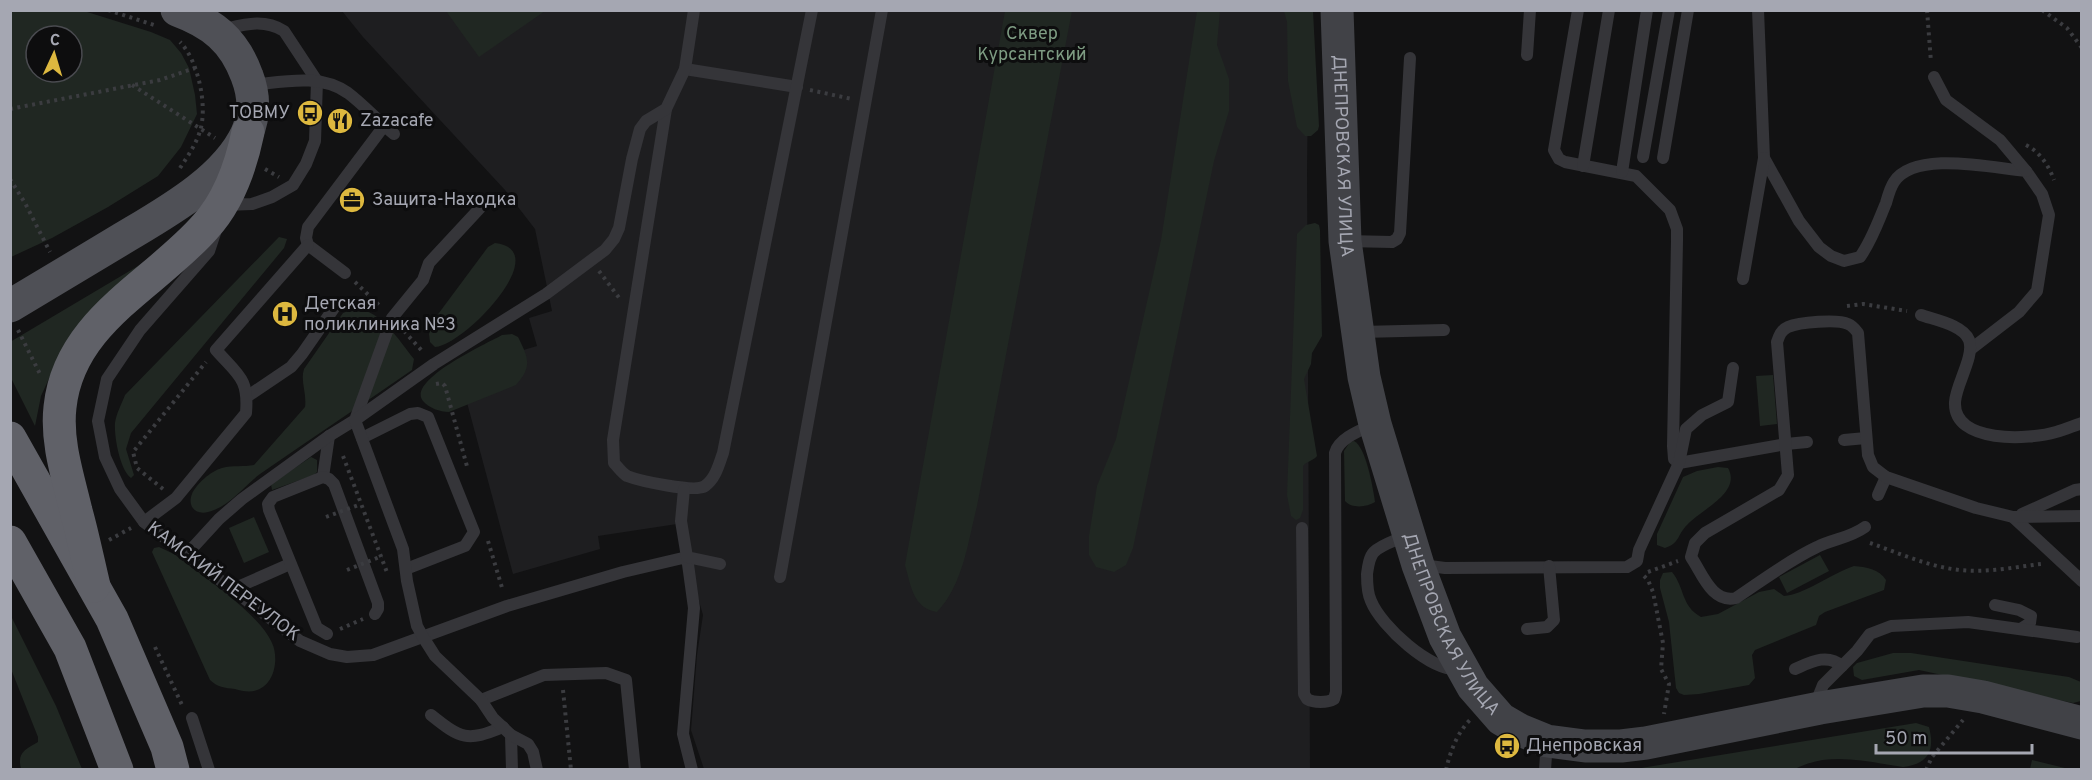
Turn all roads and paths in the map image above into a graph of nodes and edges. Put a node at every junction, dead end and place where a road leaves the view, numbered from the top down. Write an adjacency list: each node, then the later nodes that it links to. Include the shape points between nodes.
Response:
1 (108, 10): 15 (path)
2 (694, 10): 21 (lane)
3 (812, 10): 26 (lane)
4 (882, 10): 27 (lane)
5 (1337, 10): 44 (main road, ДНЕПРОВСКАЯ УЛИЦА)
6 (1530, 10): 18 (lane)
7 (1578, 10): 35 (lane, via 1554,150 1559,159)
8 (1609, 10): 35 (lane)
9 (1647, 10): 37 (lane)
10 (1669, 10): 32 (lane)
11 (1688, 10): 33 (lane)
12 (1758, 10): 34 (lane)
13 (1927, 10): 22 (path)
14 (2042, 10): 17 (path, via 2067,28)
15 (171, 25): 16 (main road, via 194,17); 20 (path)
16 (217, 31): 23 (lane, via 254,23 275,26 284,31); 25 (main road, via 231,44)
17 (2082, 48)
18 (1527, 55)
19 (1410, 58): 44 (lane, via 1400,232 1392,242)
20 (195, 68): 24 (path); 30 (path, via 201,93)
21 (685, 69): 26 (lane); 28 (lane)
22 (1934, 77): 36 (lane, via 1946,100 2000,140)
23 (317, 81): 25 (lane); 40 (lane, via 316,131 306,164 293,185); 45 (lane, via 348,93 389,130 308,227)
24 (132, 85): 29 (path); 30 (path)
25 (251, 85): 31 (main road, via 253,104)
26 (797, 87): 27 (path); 77 (lane, via 723,453 708,483 699,489)
27 (866, 101): 103 (lane)
28 (666, 109): 47 (lane, via 640,129 619,228 614,240); 53 (lane)
29 (10, 110)
30 (201, 130): 38 (path)
31 (248, 132): 42 (highway, via 243,156); 51 (main road, via 236,152 193,194)
32 (1643, 157)
33 (1663, 158)
34 (1764, 158): 36 (lane, via 1799,222 1819,247 1844,261 1860,257 1871,242 1893,183 1909,168 1938,162); 49 (lane)
35 (1582, 166): 37 (lane)
36 (2026, 171): 59 (lane, via 2042,194 2049,215 2037,291 2019,312)
37 (1622, 172): 73 (lane, via 1636,176 1650,189 1670,210 1677,229 1673,446 1674,459)
38 (177, 174)
39 (10, 179): 46 (path)
40 (272, 197): 41 (lane); 42 (lane, via 252,204)
41 (285, 202)
42 (221, 205): 85 (lane, КАМСКИЙ ПЕРЕУЛОК, via 208,251 140,330 107,379 98,421 105,457 120,489); 105 (highway, via 184,249 98,323 74,358 62,394 59,428)
43 (480, 208): 55 (lane, via 429,263 423,280)
44 (1345, 240): 58 (main road, ДНЕПРОВСКАЯ УЛИЦА)
45 (308, 244): 48 (lane); 60 (lane)
46 (51, 255)
47 (591, 261): 53 (path); 63 (lane)
48 (345, 273)
49 (1743, 279)
50 (359, 285): 55 (path)
51 (10, 306)
52 (334, 308): 62 (lane, via 291,367)
53 (632, 315): 77 (lane, via 613,440 614,463 626,476)
54 (1921, 315): 56 (path, via 1863,303); 59 (lane, via 1965,334)
55 (392, 318): 63 (lane)
56 (1811, 322): 69 (lane, via 1845,322 1858,333); 72 (lane, via 1787,327 1776,342)
57 (1444, 330): 58 (lane)
58 (1356, 333): 65 (main road, ДНЕПРОВСКАЯ УЛИЦА)
59 (1971, 349): 64 (lane, via 1955,403 1957,418 1968,428 1982,434 2032,436)
60 (216, 350): 62 (lane, via 244,381); 80 (path, via 133,452 136,468)
61 (1733, 368): 73 (lane, via 1728,402 1702,415 1686,429)
62 (248, 396): 80 (lane, via 246,413)
63 (355, 420): 66 (lane); 68 (lane)
64 (2082, 423)
65 (1376, 424): 86 (lane, via 1339,444 1335,453 1336,692 1330,701 1312,702 1304,694); 91 (main road, ДНЕПРОВСКАЯ УЛИЦА)
66 (329, 436): 75 (lane); 92 (lane, via 242,499)
67 (10, 438): 105 (highway)
68 (362, 438): 100 (lane, via 404,549); 100 (lane, via 410,414 418,412 428,417 474,532 465,546)
69 (1866, 438): 70 (lane); 76 (lane, via 1873,467)
70 (1844, 440)
71 (1807, 442): 72 (lane)
72 (1786, 444): 73 (lane); 95 (lane, via 1788,475 1779,490 1705,533 1695,543)
73 (1679, 463): 99 (lane, via 1637,561 1627,567)
74 (350, 473): 81 (path)
75 (323, 477): 97 (lane, via 273,497 268,504); 108 (lane, via 334,484 378,603)
76 (1886, 477): 79 (lane); 84 (lane)
77 (684, 489): 94 (lane, via 681,521)
78 (2082, 489): 84 (lane)
79 (1878, 495)
80 (176, 498): 85 (lane)
81 (362, 504): 83 (path, bridge); 93 (path)
82 (2082, 516): 84 (lane)
83 (326, 517)
84 (2013, 518): 96 (lane)
85 (144, 522): 92 (lane, КАМСКИЙ ПЕРЕУЛОК)
86 (1302, 528)
87 (129, 530): 90 (path)
88 (1860, 530): 95 (lane, via 1811,550 1729,600 1716,595); 96 (path, via 1868,543 1962,571)
89 (10, 542): 128 (highway, via 70,648)
90 (100, 544)
91 (1413, 550): 99 (lane, via 1445,568); 115 (main road, ДНЕПРОВСКАЯ УЛИЦА, via 1445,638); 115 (lane, via 1374,552 1367,578 1371,601 1378,615 1412,648 1443,667)
92 (186, 555): 106 (lane, КАМСКИЙ ПЕРЕУЛОК)
93 (382, 556): 101 (path, bridge); 102 (path)
94 (687, 557): 98 (lane); 112 (lane, КАМСКИЙ ПЕРЕУЛОК, via 507,606); 135 (lane, via 694,608 683,734)
95 (1691, 557): 125 (path, via 1642,574 1653,592 1663,643 1661,669 1669,684)
96 (2062, 561): 104 (lane)
97 (290, 564): 106 (lane); 111 (lane, via 317,628)
98 (720, 564)
99 (1549, 566): 110 (lane, via 1554,620 1547,627)
100 (406, 569): 112 (lane, via 417,626)
101 (347, 570)
102 (389, 577)
103 (780, 577)
104 (2082, 580)
105 (94, 586): 129 (highway, via 112,619)
106 (231, 590): 112 (lane, КАМСКИЙ ПЕРЕУЛОК, via 300,641 330,654 373,655)
107 (1995, 605): 109 (lane, via 2031,616 2030,623)
108 (375, 614): 111 (path)
109 (2022, 628): 113 (lane); 114 (lane, via 1968,622 1891,626 1870,634)
110 (1527, 629)
111 (327, 634)
112 (423, 637): 119 (lane, via 435,656)
113 (2077, 637)
114 (1842, 666): 116 (lane, via 1824,659); 120 (lane, via 1820,689)
115 (1461, 669): 126 (main road, ДНЕПРОВСКАЯ УЛИЦА, via 1501,719 1520,730)
116 (1795, 669)
117 (561, 675): 119 (lane, via 544,675); 133 (path); 134 (lane, via 606,673 626,680)
118 (1983, 697): 120 (main road, ДНЕПРОВСКАЯ УЛИЦА, via 1923,691); 123 (main road, ДНЕПРОВСКАЯ УЛИЦА); 137 (path, via 1932,757)
119 (481, 700): 124 (lane)
120 (1820, 708): 125 (main road, ДНЕПРОВСКАЯ УЛИЦА)
121 (431, 715): 124 (lane, via 468,738)
122 (192, 718): 130 (lane)
123 (2082, 723)
124 (507, 731): 131 (lane); 132 (lane, via 528,744)
125 (1659, 740): 126 (main road, ДНЕПРОВСКАЯ УЛИЦА, via 1585,746)
126 (1546, 755)
127 (1449, 757): 136 (path)
128 (117, 770)
129 (173, 770)
130 (209, 770)
131 (512, 770)
132 (537, 770)
133 (571, 770)
134 (635, 770)
135 (692, 770)
136 (1446, 770)
137 (1926, 770)

